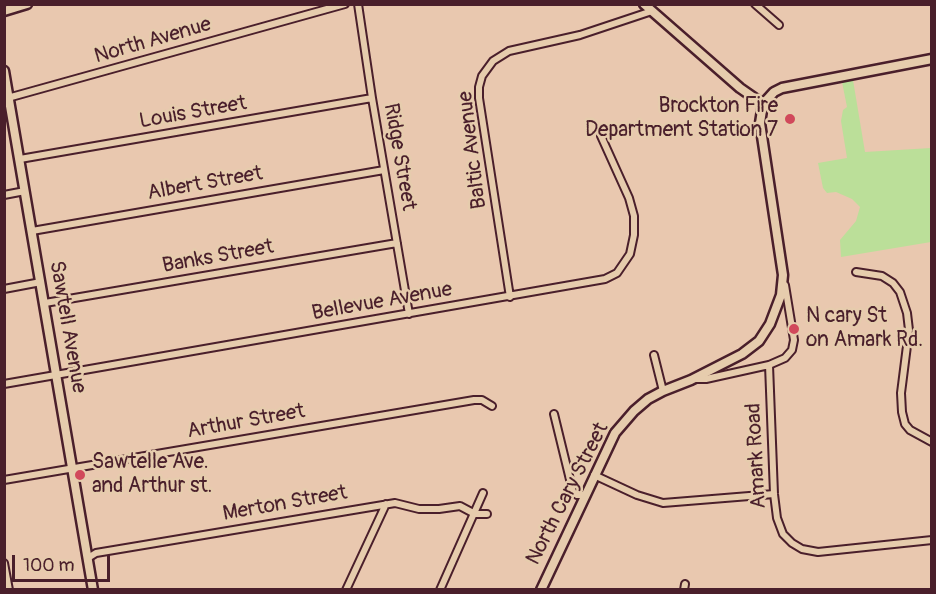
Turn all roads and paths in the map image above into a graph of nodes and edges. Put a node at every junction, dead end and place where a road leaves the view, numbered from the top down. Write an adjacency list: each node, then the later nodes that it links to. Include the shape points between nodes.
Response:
1 (27, 4): 7 (street)
2 (345, 4): 12 (street, North Avenue)
3 (358, 4): 11 (street, Ridge Street)
4 (644, 4): 6 (street)
5 (755, 4): 8 (street)
6 (652, 10): 13 (street); 25 (street, Baltic Avenue, via 580,35 509,51 493,61 482,76 479,98)
7 (4, 11)
8 (779, 25)
9 (932, 59): 13 (street, via 782,88)
10 (4, 71): 12 (street, Sawtell Avenue)
11 (372, 98): 15 (street, Louis Street); 16 (street, Ridge Street)
12 (7, 99): 15 (street, Sawtell Avenue)
13 (762, 104): 22 (street, North Cary Street, via 760,123)
14 (601, 136): 25 (street, Bellevue Avenue, via 634,216 632,244 624,265 605,279)
15 (20, 159): 17 (street, Sawtell Avenue)
16 (384, 170): 19 (street, Albert Street); 20 (street, Ridge Street)
17 (25, 191): 18 (street); 19 (street, Sawtell Avenue)
18 (4, 195)
19 (32, 231): 23 (street, Sawtell Avenue)
20 (397, 243): 26 (street, Banks Street); 27 (street, Ridge Street)
21 (856, 272): 36 (street, via 882,276 900,292 909,330 902,412 910,430)
22 (783, 275): 29 (street, North Cary Street, via 794,340 785,358); 31 (street, North Cary Street, via 777,308 759,341)
23 (41, 282): 24 (street); 26 (street, Sawtell Avenue)
24 (4, 288)
25 (510, 297): 27 (street, Bellevue Avenue)
26 (45, 303): 30 (street, Sawtell Avenue)
27 (410, 314): 30 (street, Bellevue Avenue)
28 (654, 355): 33 (street)
29 (769, 365): 31 (street, North Cary Street); 41 (street, Amark Road)
30 (57, 376): 32 (street, Bellevue Avenue); 37 (street, Sawtell Avenue)
31 (691, 380): 33 (street, North Cary Street)
32 (4, 384)
33 (663, 391): 38 (street, North Cary Street, via 634,411 615,433)
34 (492, 406): 37 (street, Arthur Street, via 474,400)
35 (554, 414): 42 (street, via 573,492)
36 (932, 442)
37 (73, 468): 39 (street, Arthur Street); 47 (street, Sawtell Avenue)
38 (594, 475): 41 (street, via 663,503); 42 (street, North Cary Street)
39 (4, 480)
40 (483, 493): 44 (street)
41 (774, 494): 46 (street, Amark Road, via 783,534 802,549 818,552)
42 (585, 495): 53 (street, North Cary Street)
43 (386, 504): 44 (street, Merton Street, via 439,509 460,506); 47 (street, Merton Street, via 96,553); 51 (street)
44 (474, 514): 45 (street, Merton Street); 52 (street)
45 (488, 514)
46 (932, 540)
47 (88, 558): 50 (street, Sawtell Avenue)
48 (4, 563): 49 (street)
49 (9, 590)
50 (93, 590)
51 (346, 590)
52 (440, 590)
53 (541, 590)

